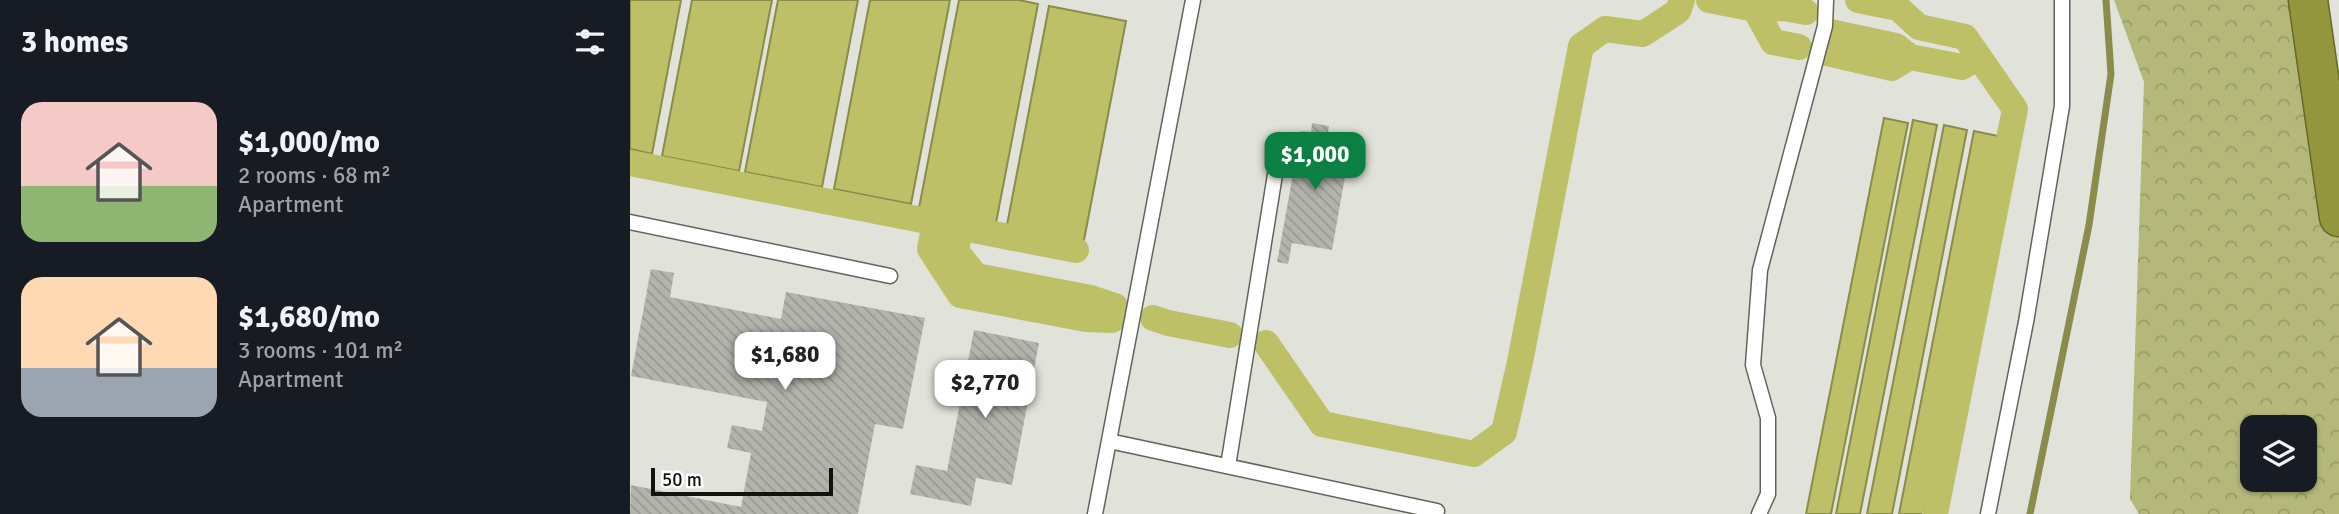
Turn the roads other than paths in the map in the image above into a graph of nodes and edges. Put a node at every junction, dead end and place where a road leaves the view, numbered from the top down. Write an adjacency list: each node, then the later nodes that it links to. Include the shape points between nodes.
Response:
1 (1193, 0): 9 (lane)
2 (1826, 0): 13 (lane, via 1825,26 1760,270 1753,365 1768,418 1768,494)
3 (2062, 0): 14 (lane, via 2062,106)
4 (2308, 0): 6 (highway)
5 (1278, 156): 10 (lane)
6 (2339, 217)
7 (630, 222): 8 (lane)
8 (890, 276)
9 (1109, 441): 10 (lane); 11 (lane)
10 (1228, 466): 12 (lane, via 1437,510)
11 (1095, 514)
12 (1436, 514)
13 (1759, 514)
14 (1988, 514)

